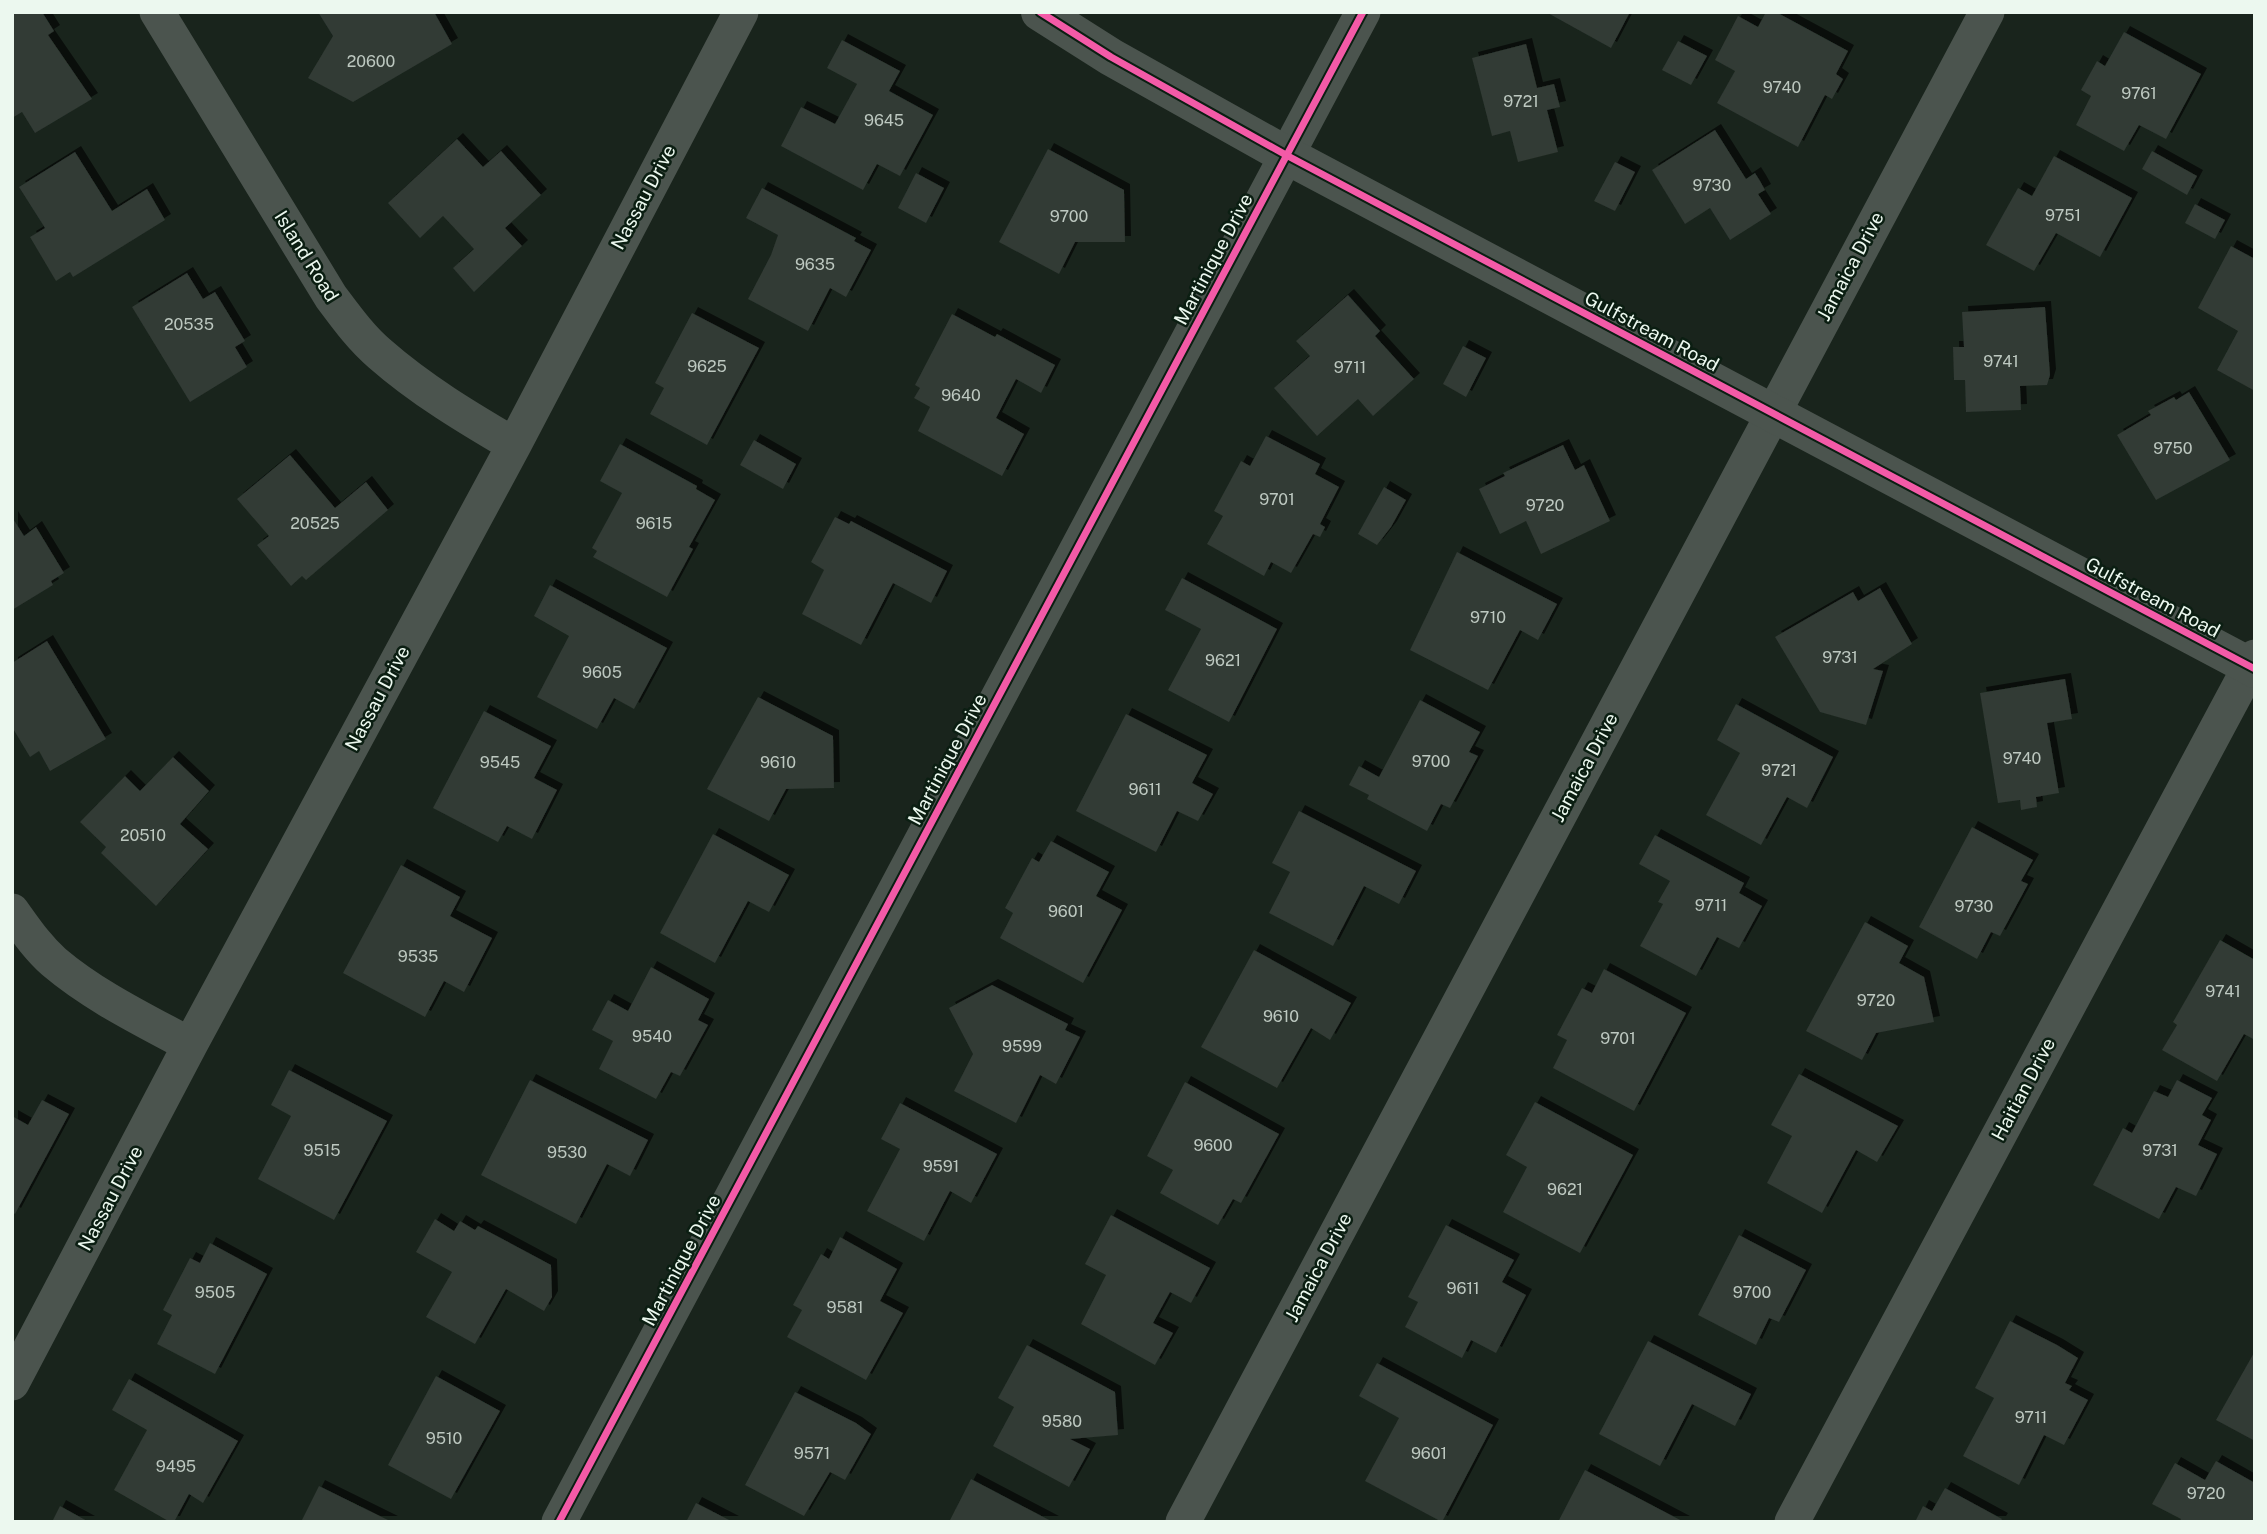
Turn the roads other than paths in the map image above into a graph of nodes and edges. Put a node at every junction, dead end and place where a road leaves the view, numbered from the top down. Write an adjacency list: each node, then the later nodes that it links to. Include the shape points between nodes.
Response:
1 (158, 12): 8 (street, Island Road, via 331,297 354,327 379,354 418,384)
2 (741, 12): 8 (street, Nassau Drive)
3 (1040, 12): 6 (street, Gulfstream Road)
4 (1363, 12): 6 (street, Martinique Drive)
5 (1987, 12): 7 (street, Jamaica Drive)
6 (1286, 155): 7 (street, Gulfstream Road); 13 (street, Martinique Drive)
7 (1772, 413): 9 (street, Gulfstream Road); 14 (street, Jamaica Drive)
8 (514, 445): 11 (street, Nassau Drive)
9 (2253, 664): 15 (street, Haitian Drive)
10 (12, 911): 11 (street, via 55,962 95,991)
11 (190, 1045): 12 (street, Nassau Drive)
12 (12, 1383)
13 (559, 1522)
14 (1183, 1522)
15 (1792, 1522)

